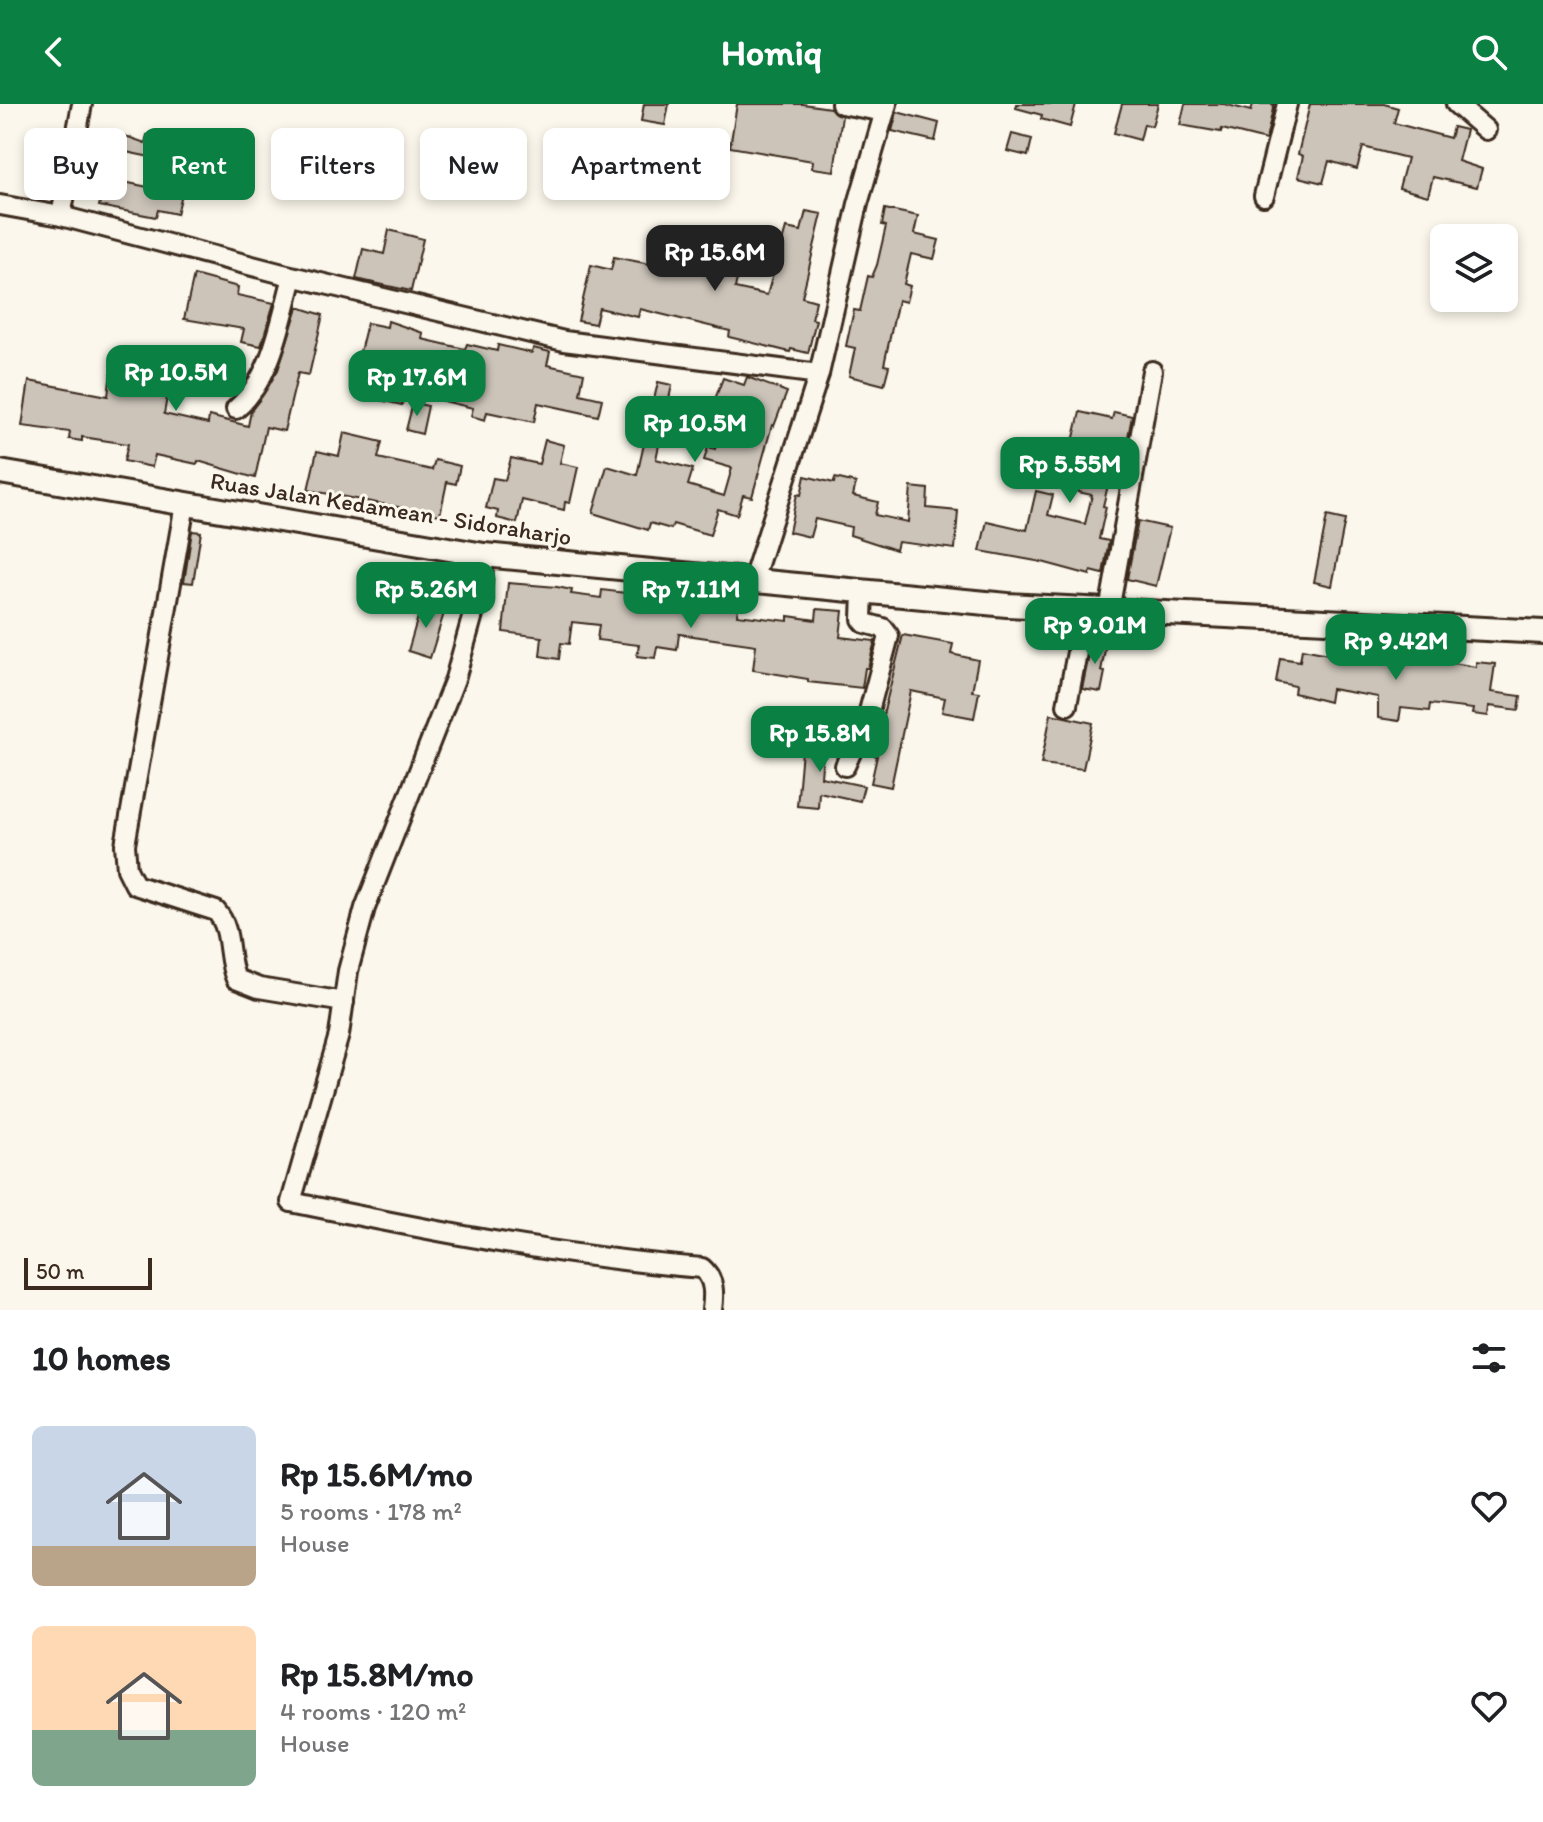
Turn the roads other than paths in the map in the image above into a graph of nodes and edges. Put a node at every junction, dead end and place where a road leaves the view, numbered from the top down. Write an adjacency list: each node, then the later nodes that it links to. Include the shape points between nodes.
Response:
1 (82, 104): 9 (street)
2 (841, 104): 5 (street)
3 (1287, 104): 7 (street)
4 (1456, 104): 6 (street)
5 (886, 108): 12 (street)
6 (1486, 130)
7 (1264, 196)
8 (0, 205): 9 (street)
9 (61, 216): 10 (street)
10 (293, 277): 12 (street, via 564,341); 13 (street, via 262,378)
11 (1152, 371): 20 (street)
12 (819, 374): 17 (street)
13 (236, 409)
14 (0, 472): 15 (main road, Ruas Jalan Kedamean - Sidoraharjo)
15 (185, 504): 16 (main road, Ruas Jalan Kedamean - Sidoraharjo); 24 (street, via 125,845 127,869 135,885 216,911 223,919 236,979 259,988)
16 (484, 555): 17 (main road, Ruas Jalan Kedamean - Sidoraharjo); 24 (street, via 455,679 365,908)
17 (753, 580): 18 (main road, Ruas Jalan Kedamean - Sidoraharjo)
18 (863, 591): 19 (main road, Ruas Jalan Kedamean - Sidoraharjo); 23 (street, via 862,619 889,636 868,715)
19 (1085, 610): 20 (main road, Ruas Jalan Kedamean - Sidoraharjo); 22 (street)
20 (1109, 611): 21 (main road, Ruas Jalan Kedamean - Sidoraharjo)
21 (1543, 632)
22 (1067, 705)
23 (845, 766)
24 (344, 1002): 25 (street, via 291,1202 451,1235 614,1261 702,1268 713,1286)
25 (712, 1310)

